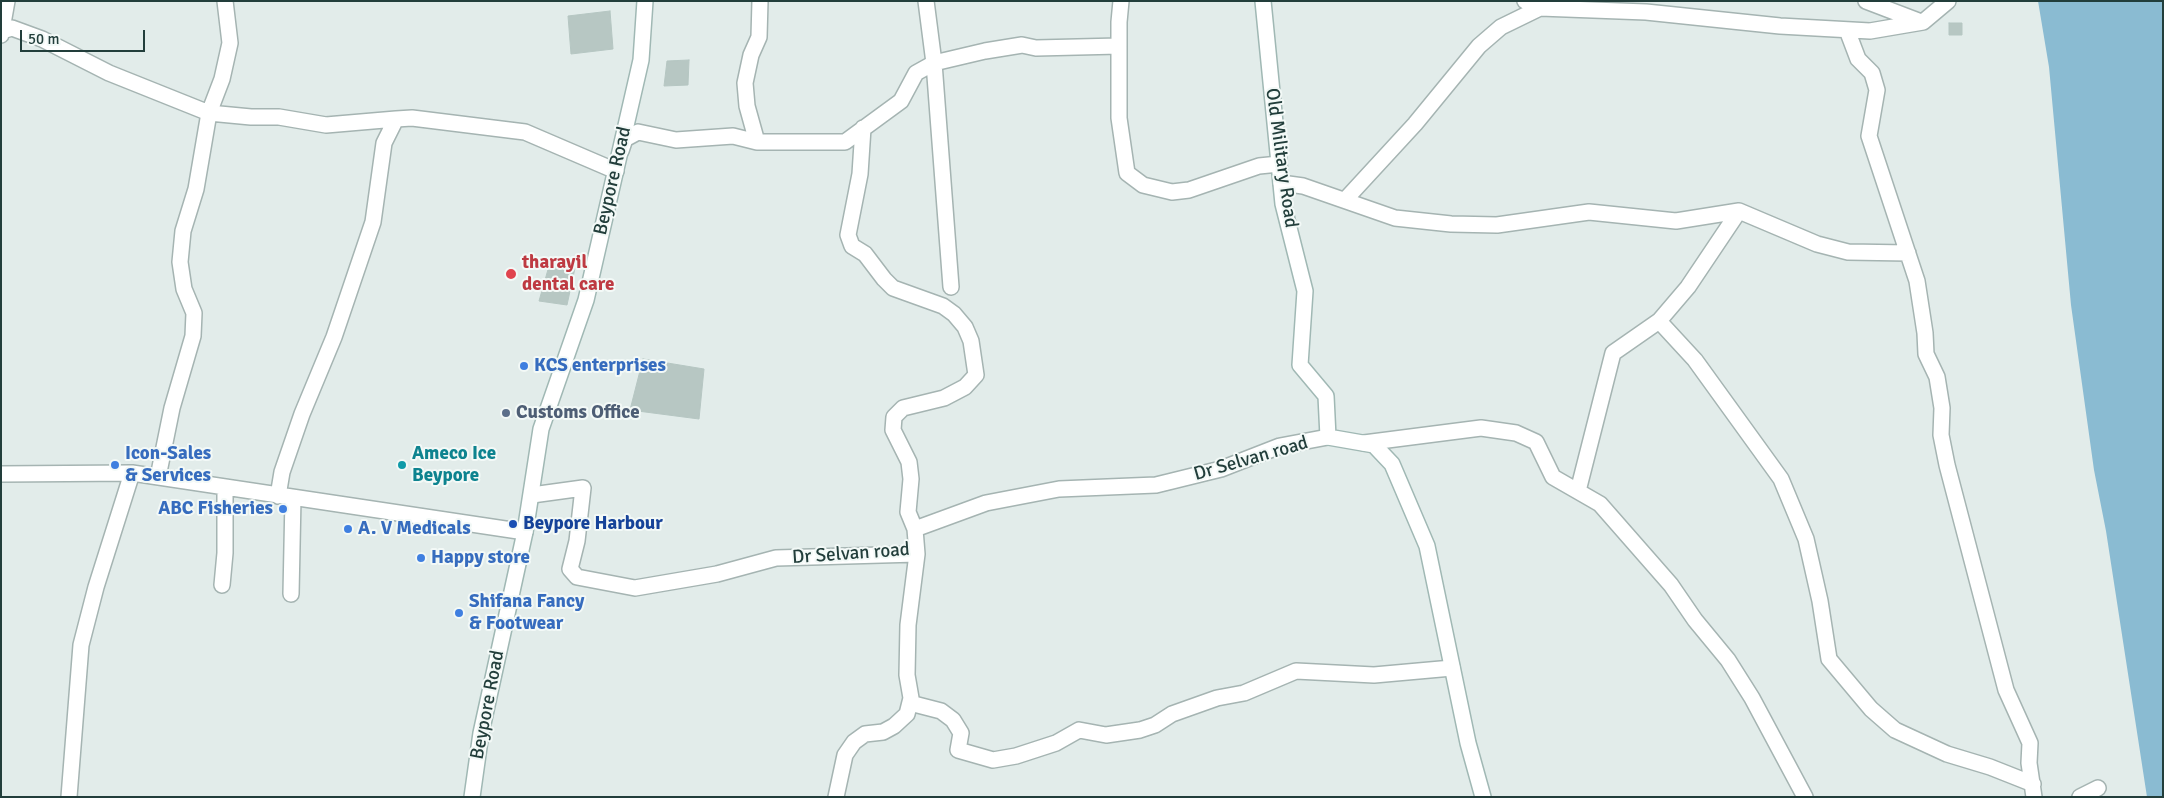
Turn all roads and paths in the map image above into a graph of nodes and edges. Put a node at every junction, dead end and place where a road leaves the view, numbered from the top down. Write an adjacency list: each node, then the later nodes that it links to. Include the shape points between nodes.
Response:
1 (7, 1): 14 (street)
2 (225, 1): 17 (street, via 230,43 222,79)
3 (646, 1): 22 (street, Beypore Road, via 641,60)
4 (760, 1): 20 (street, via 759,37 744,83)
5 (926, 1): 16 (street)
6 (1122, 1): 15 (street)
7 (1263, 1): 21 (street, Old Military Road)
8 (1525, 1): 11 (street)
9 (1866, 1): 12 (street)
10 (1948, 1): 12 (street)
11 (1540, 8): 13 (street, via 1646,12); 24 (street, via 1501,27 1479,46)
12 (1922, 22): 13 (street, via 1870,31)
13 (1847, 30): 26 (street, via 1858,58 1872,73 1877,90 1869,136)
14 (2, 33): 17 (street, via 12,28 42,39 109,73)
15 (1119, 46): 16 (street, via 1036,48 1022,45); 21 (street, via 1119,118 1127,173 1143,185 1172,192 1189,190 1259,166)
16 (934, 63): 19 (street, via 916,73 901,101); 27 (street)
17 (209, 113): 18 (street, via 279,117 326,125); 33 (street, via 196,189 183,232 180,262 184,289 194,313 193,336 172,408)
18 (396, 119): 22 (street, via 412,118 526,132); 37 (street, via 384,142 373,222 334,337 282,472)
19 (863, 128): 20 (street, via 845,142); 38 (street, via 860,174 848,235 852,246 865,254 894,288 943,306 954,314 971,341 976,375 965,387 944,398 903,408 894,417 893,430 909,462 908,512)
20 (757, 142): 22 (street, via 733,136 676,140 638,132 625,139)
21 (1278, 164): 23 (street, Old Military Road)
22 (616, 168): 36 (street, Beypore Road, via 586,300 541,429)
23 (1281, 183): 24 (street, via 1303,186); 29 (street, Old Military Road, via 1283,204 1305,291 1300,365 1326,396)
24 (1345, 200): 25 (street, via 1395,218 1497,226 1589,212 1676,221)
25 (1738, 211): 26 (street, via 1817,244 1848,252); 28 (street, via 1688,287)
26 (1908, 254): 46 (street, via 1917,281 1926,354 1937,377 1947,465 2006,690 2030,743)
27 (951, 287)
28 (1659, 321): 35 (street, via 1613,353); 46 (street, via 1695,360 1781,478 1806,539 1829,659 1871,709 1895,730 1948,754 1990,767)
29 (1328, 437): 30 (street); 38 (street, Dr Selvan road, via 1280,446 1221,469 1156,485 1059,488 986,503)
30 (1369, 444): 35 (street, via 1481,428 1516,433 1536,442 1553,476); 43 (street, via 1392,464 1427,546)
31 (132, 473): 32 (street); 33 (street); 47 (street, via 96,587 82,645)
32 (1, 474)
33 (158, 477): 34 (street)
34 (225, 488): 37 (street); 41 (street)
35 (1578, 491): 51 (street, via 1600,504 1631,538 1728,660)
36 (532, 495): 39 (street, Beypore Road); 40 (street, Dr Selvan road, via 583,488 570,569 577,577 634,588 717,574 776,558)
37 (285, 497): 39 (street); 42 (street)
38 (915, 529): 40 (street, Dr Selvan road)
39 (525, 532): 48 (street, Beypore Road, via 481,733)
40 (917, 554): 44 (street, via 908,625 906,675)
41 (222, 585)
42 (292, 594)
43 (1452, 668): 44 (street, via 1374,675 1296,671 1244,693 1217,698 1172,714 1140,730 1106,735 1079,730 1056,743 993,760 958,750 962,733 952,720 941,711); 50 (street)
44 (910, 703): 49 (street, via 907,714 894,726 883,732 866,734 854,742 844,755)
45 (2098, 788): 52 (street)
46 (2033, 791)
47 (69, 797)
48 (472, 797)
49 (836, 797)
50 (1483, 797)
51 (1805, 797)
52 (2080, 797)

